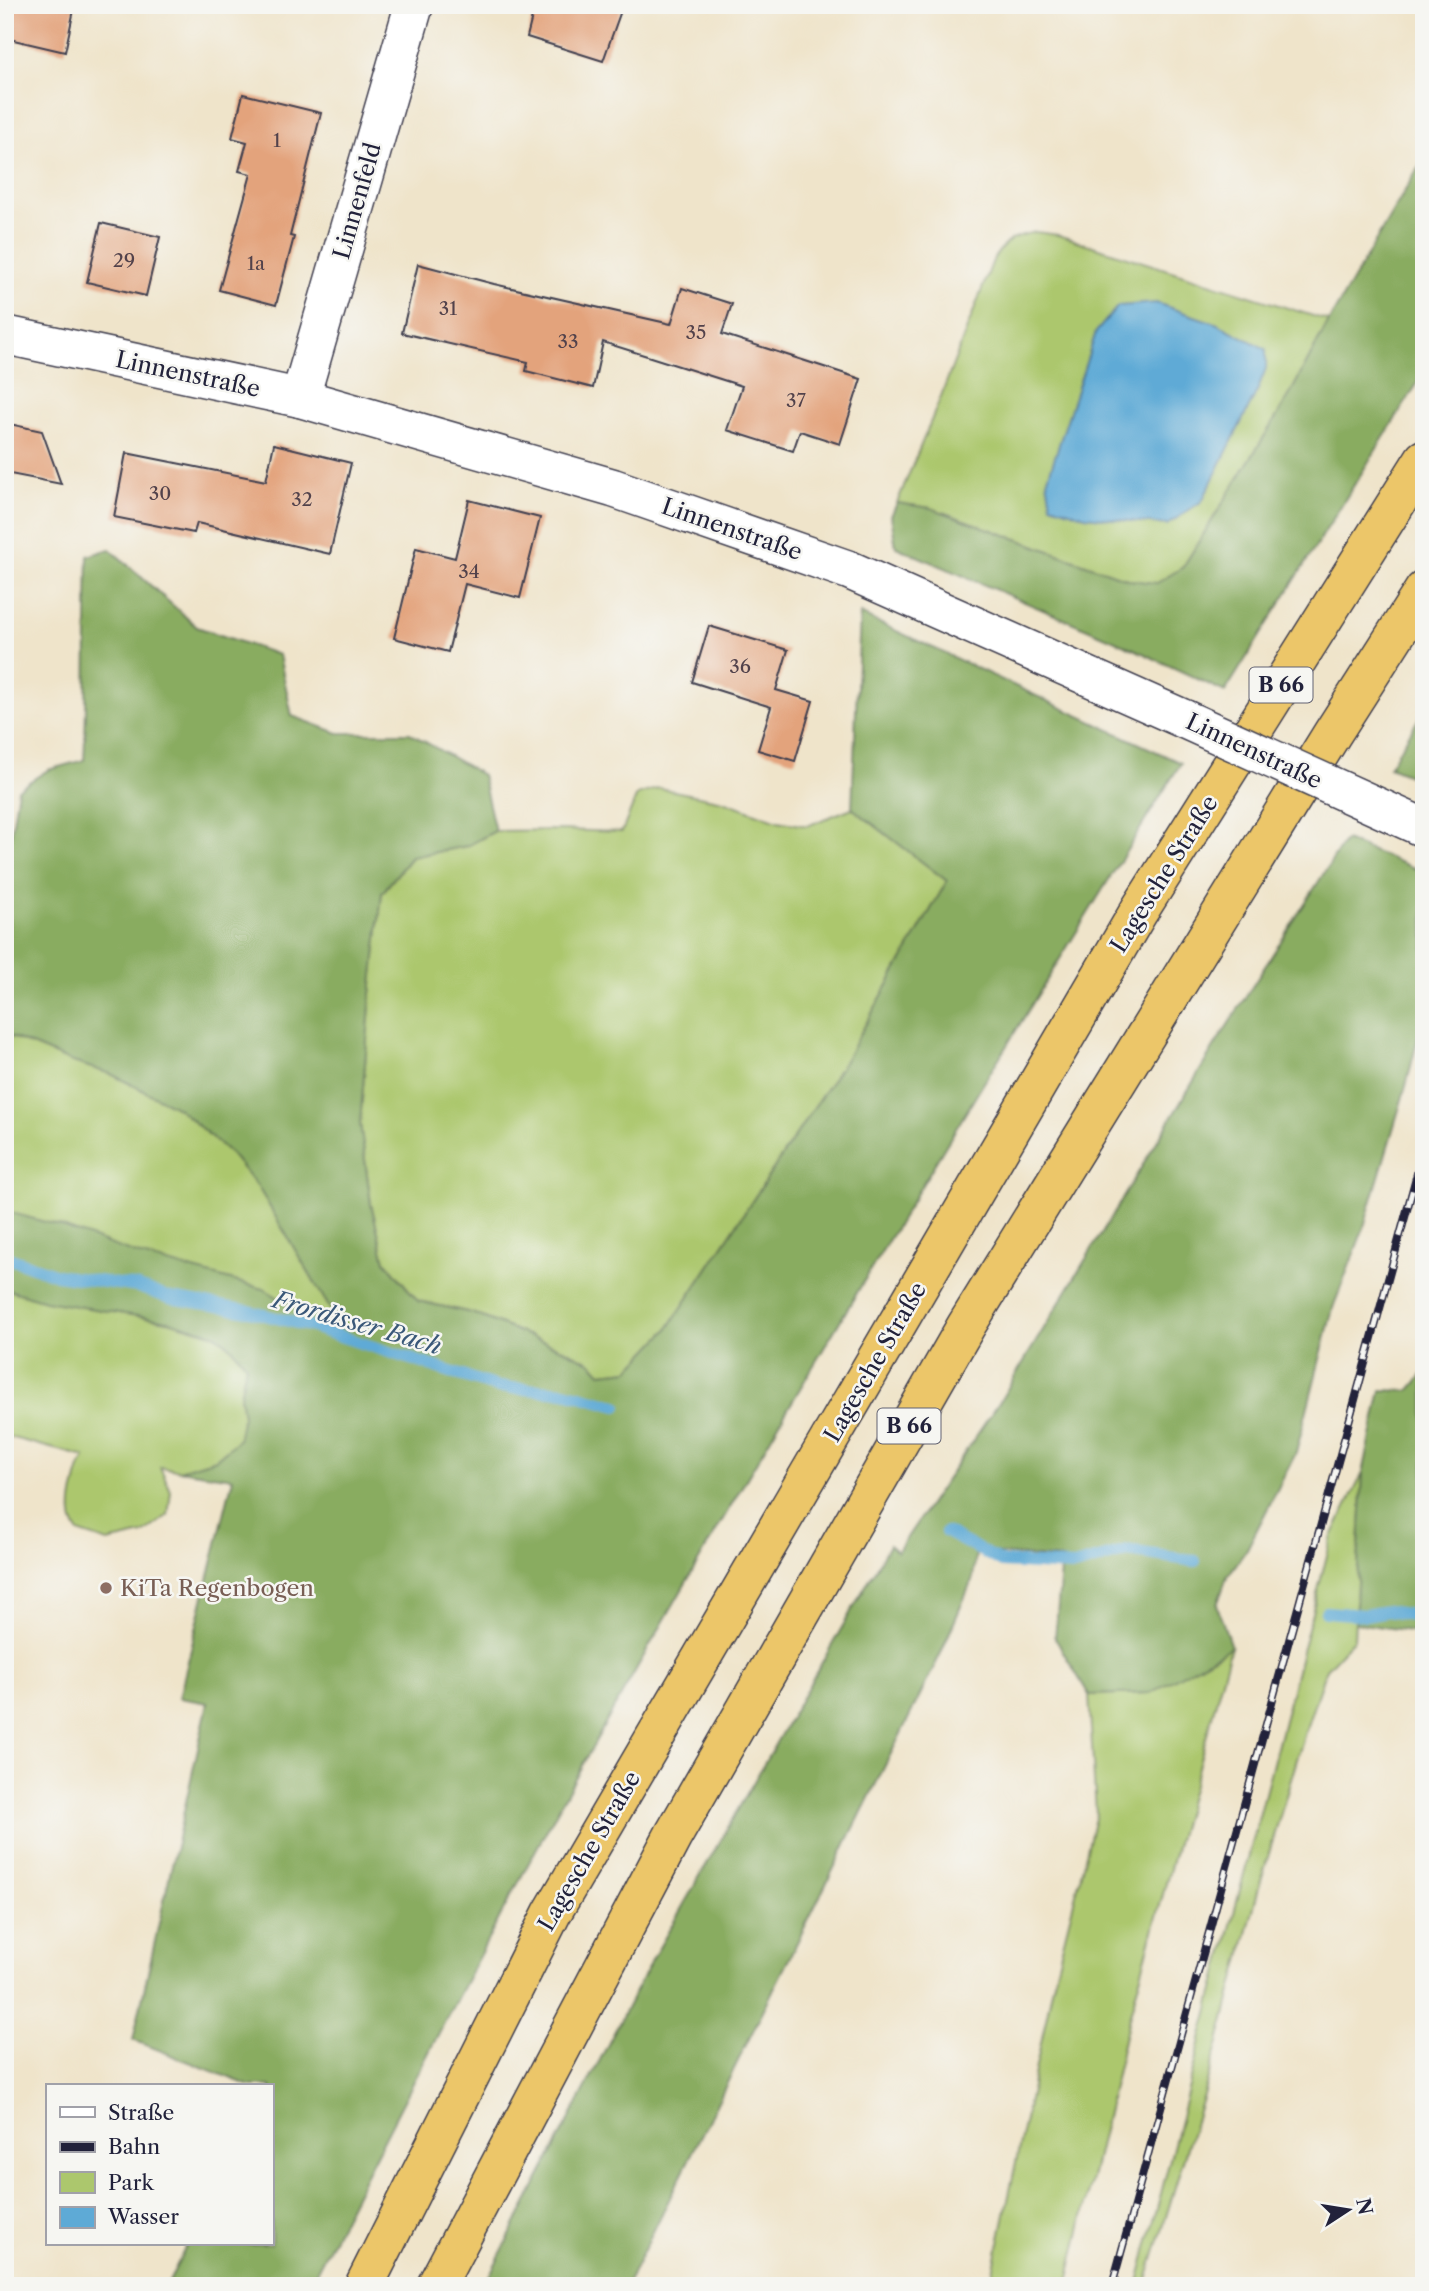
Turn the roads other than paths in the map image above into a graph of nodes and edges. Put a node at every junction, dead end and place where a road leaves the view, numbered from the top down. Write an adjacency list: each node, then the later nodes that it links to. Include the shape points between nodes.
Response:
1 (414, 5): 3 (street, Linnenfeld)
2 (5, 335): 3 (street, Linnenstraße)
3 (300, 398): 6 (street, Linnenstraße, bridge, via 613,488 849,570)
4 (1424, 459): 7 (highway, Lagesche Straße / B 66, via 1139,911 552,1913)
5 (1424, 590): 8 (highway, B 66, via 966,1326 674,1836)
6 (1424, 828)
7 (364, 2286)
8 (436, 2286)

